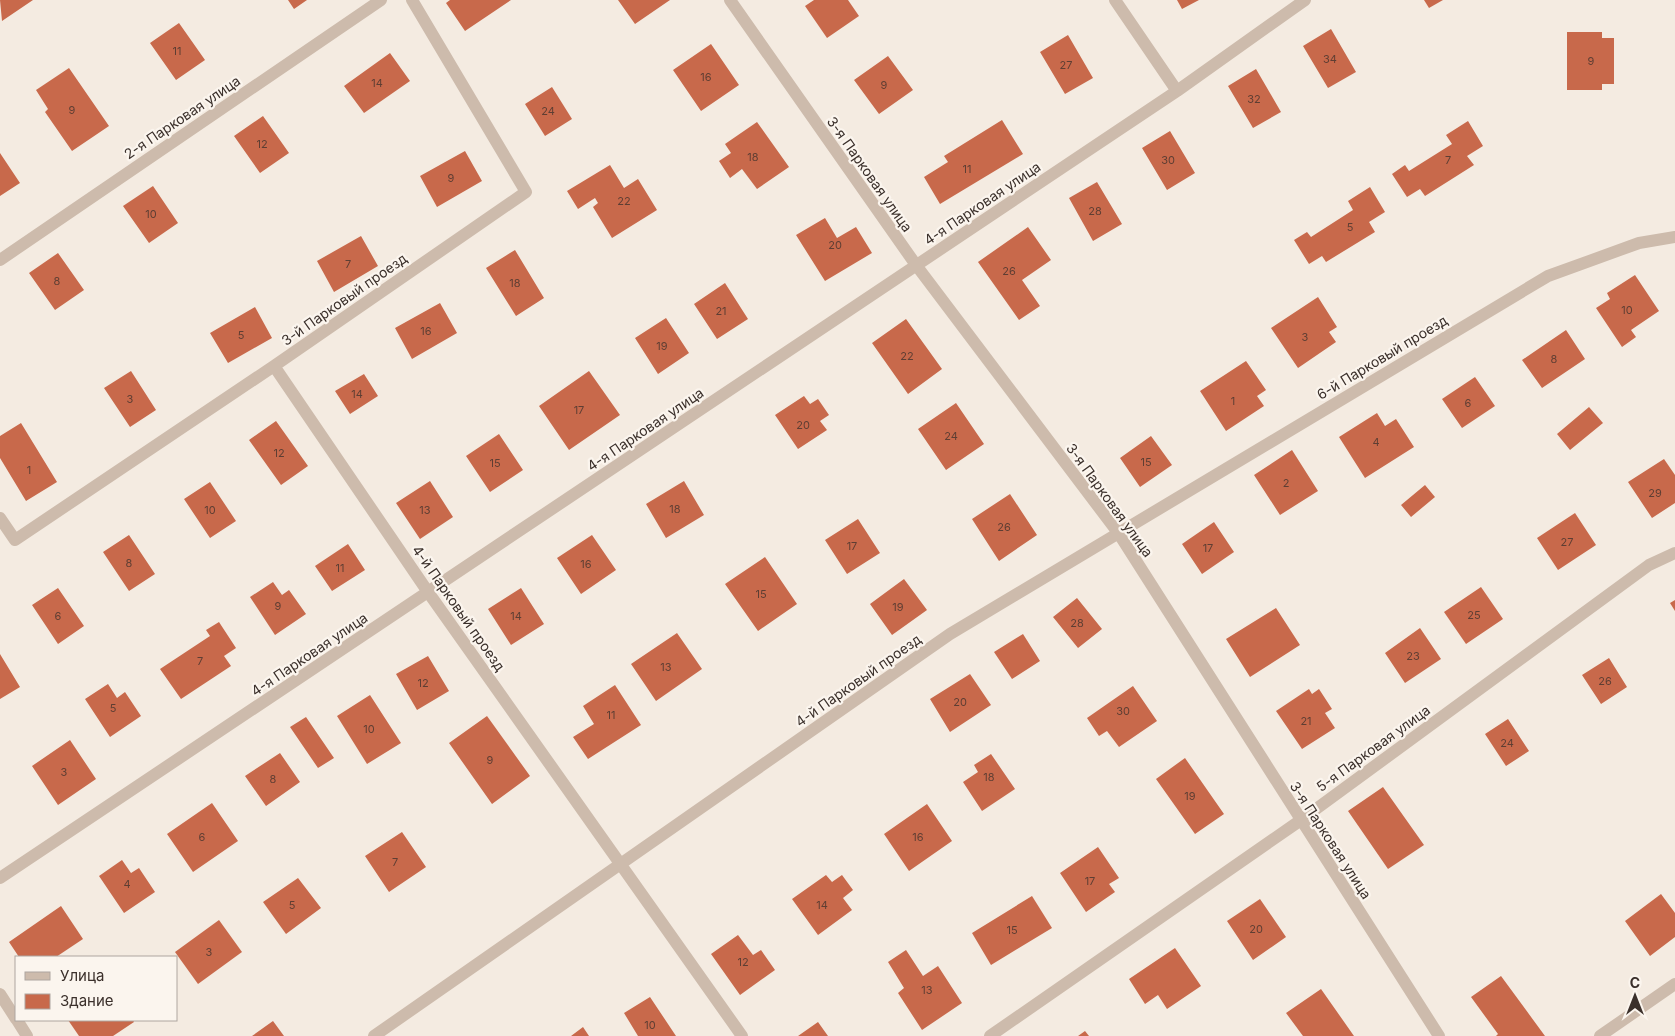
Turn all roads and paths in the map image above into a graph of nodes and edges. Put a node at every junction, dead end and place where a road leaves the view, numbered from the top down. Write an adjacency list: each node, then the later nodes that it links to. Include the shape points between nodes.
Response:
1 (381, 0): 8 (street, 2-я Парковая улица)
2 (412, 0): 10 (street, 3-й Парковый проезд, via 526,192)
3 (730, 0): 9 (street, 3-я Парковая улица)
4 (1115, 0): 6 (street)
5 (1305, 0): 6 (street, 4-я Парковая улица)
6 (1177, 91): 9 (street, 4-я Парковая улица)
7 (1675, 236): 12 (street, 6-й Парковый проезд, via 1639,243 1548,276)
8 (0, 260)
9 (916, 265): 12 (street, 3-я Парковая улица); 14 (street, 4-я Парковая улица)
10 (274, 366): 11 (street, 3-й Парковый проезд, via 16,540); 14 (street, 4-й Парковый проезд)
11 (0, 518)
12 (1119, 534): 15 (street, 3-я Парковая улица); 16 (street, 4-й Парковый проезд, via 950,634)
13 (1675, 552): 15 (street, 5-я Парковая улица, via 1648,565)
14 (428, 592): 16 (street, 4-й Парковый проезд); 17 (street, 4-я Парковая улица)
15 (1301, 820): 25 (street, 5-я Парковая улица); 26 (street, 3-я Парковая улица)
16 (623, 864): 23 (street, 4-й Парковый проезд); 24 (street, 4-й Парковый проезд)
17 (0, 878)
18 (1675, 984): 27 (street)
19 (0, 994): 20 (street)
20 (15, 1017)
21 (17, 1021): 22 (street)
22 (27, 1036)
23 (374, 1036)
24 (742, 1036)
25 (990, 1036)
26 (1439, 1036)
27 (1600, 1036)

